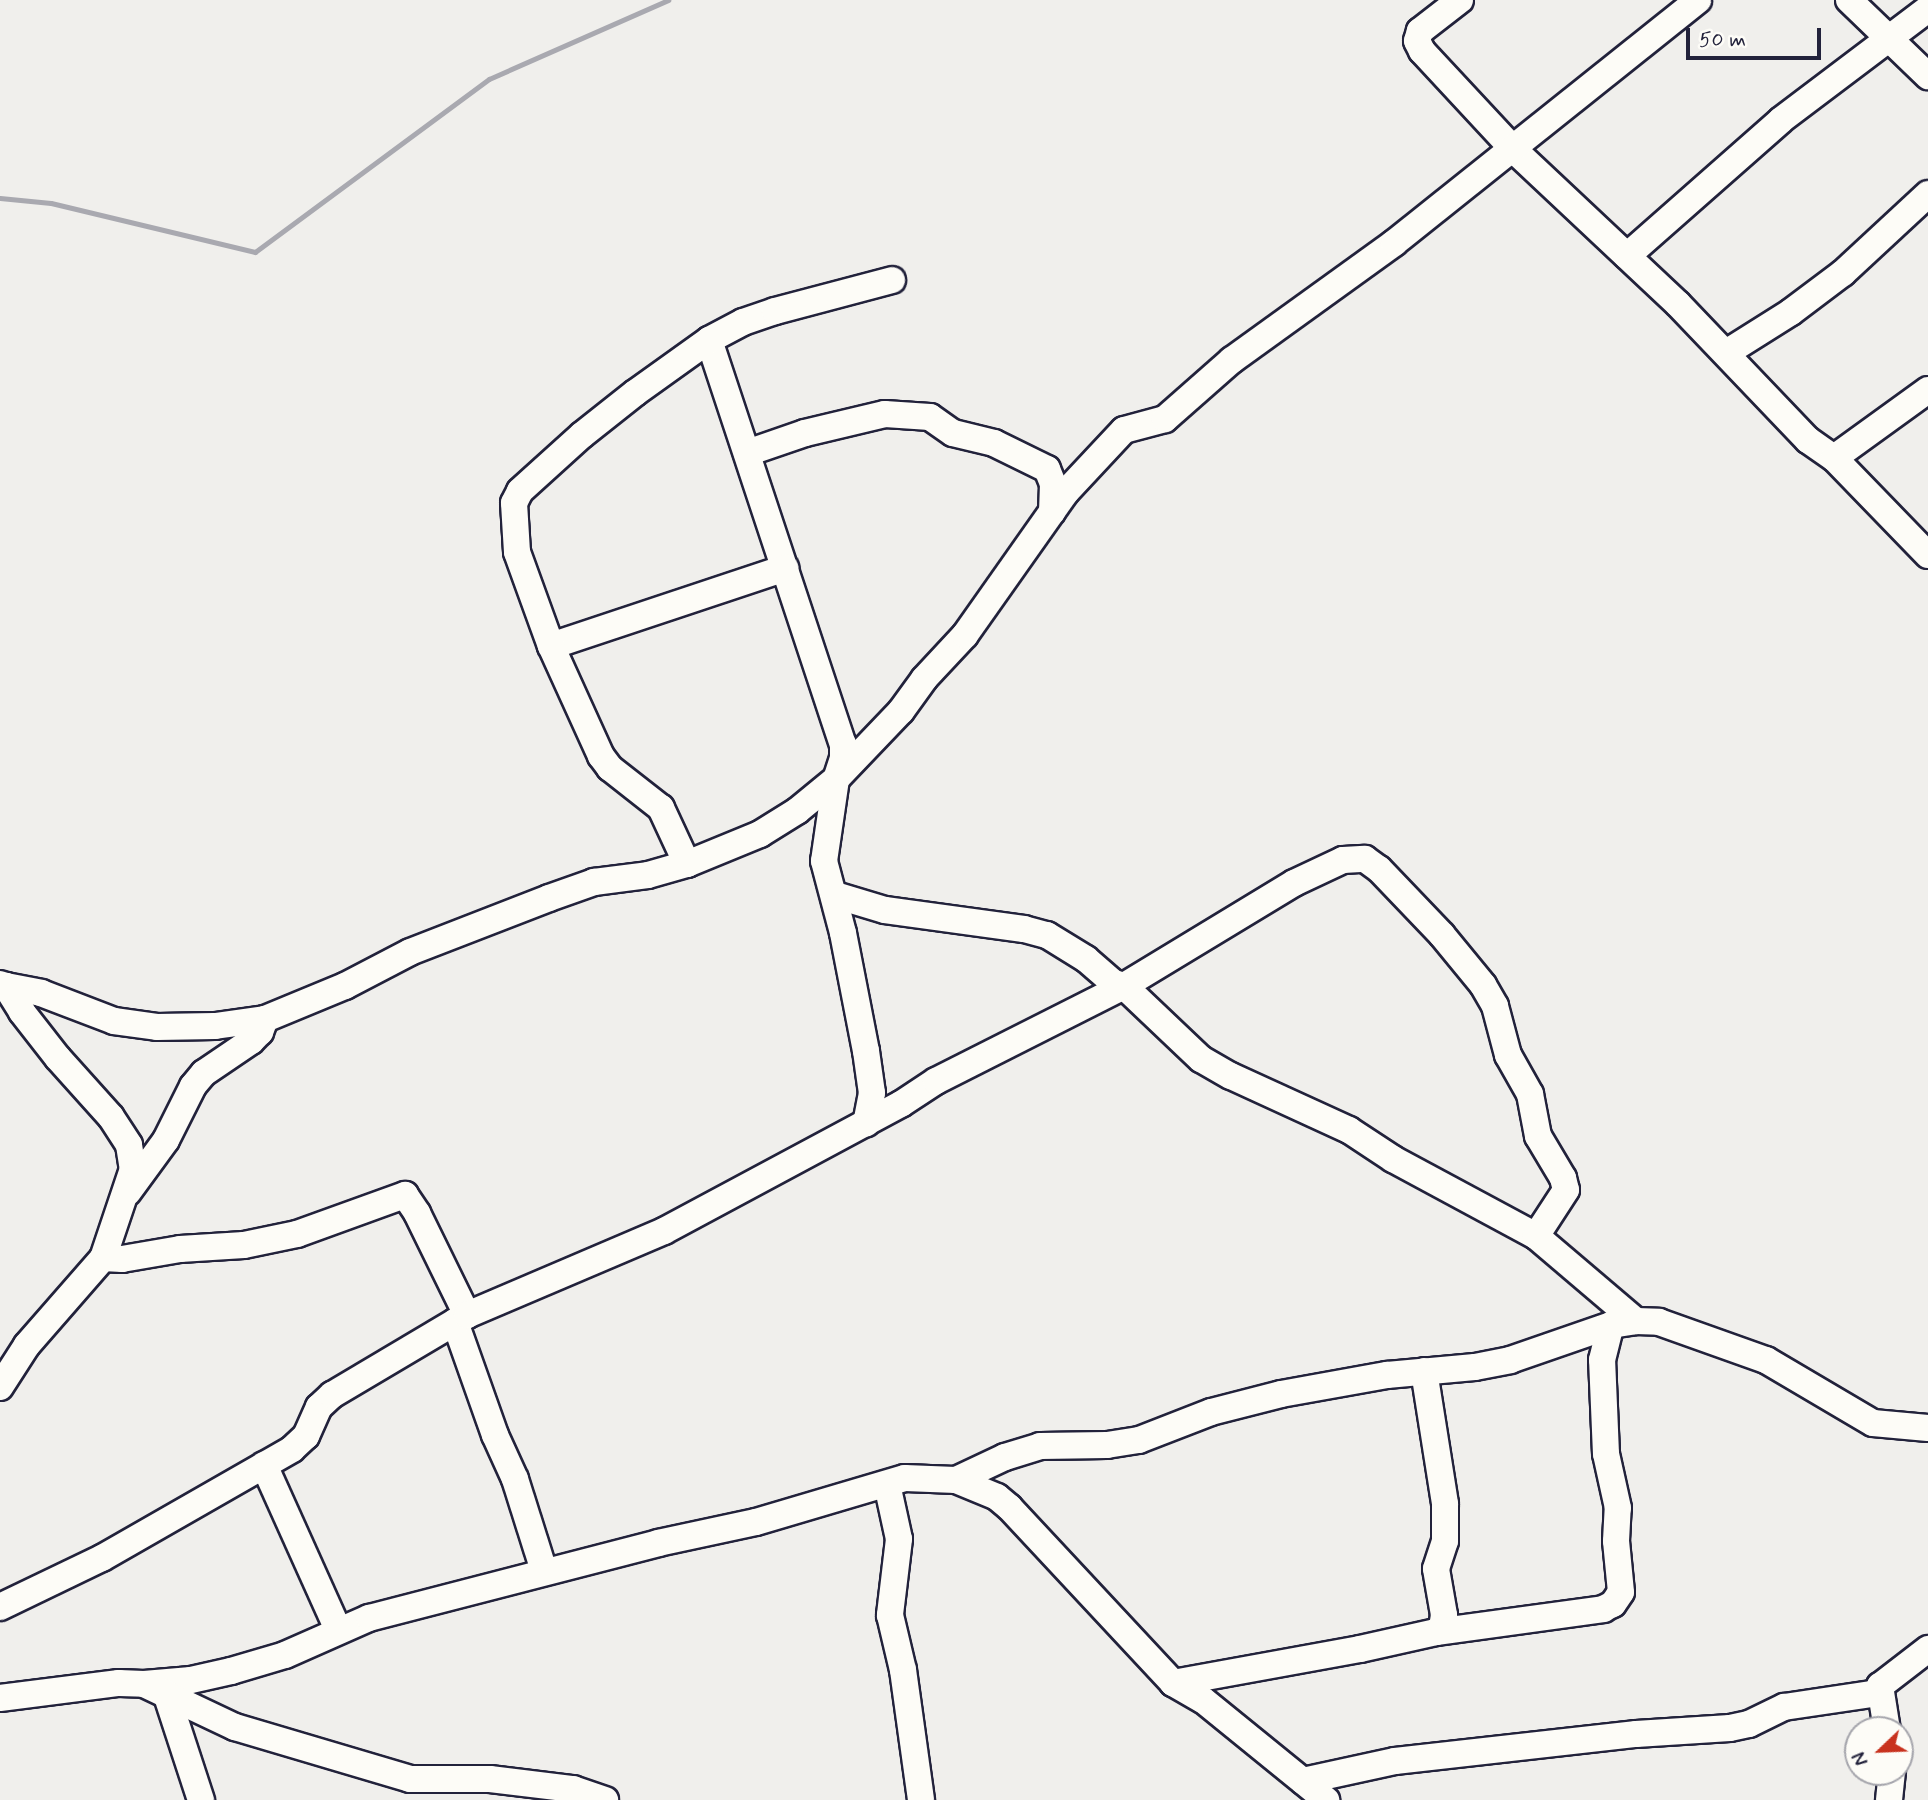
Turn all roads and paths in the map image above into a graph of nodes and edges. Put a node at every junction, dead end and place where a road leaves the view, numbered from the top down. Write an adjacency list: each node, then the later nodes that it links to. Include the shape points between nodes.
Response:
1 (1460, 0): 7 (street, via 1420,31 1417,41)
2 (1699, 0): 7 (street)
3 (1849, 0): 5 (street)
4 (1928, 9): 5 (street)
5 (1889, 39): 6 (street); 9 (street, via 1781,120)
6 (1928, 76)
7 (1513, 149): 9 (street); 16 (street, via 1394,243 1232,360 1165,419 1124,430)
8 (1928, 194): 12 (street, via 1843,273)
9 (1627, 256): 12 (street)
10 (891, 281): 11 (street, via 775,311)
11 (709, 340): 14 (street); 19 (street, via 582,435 520,491 514,503 517,552)
12 (1726, 353): 15 (street, via 1808,440)
13 (1928, 390): 15 (street)
14 (747, 453): 16 (street, via 885,414 936,418 953,433 994,443 1047,469 1053,484); 18 (street)
15 (1834, 458): 17 (street)
16 (1052, 512): 20 (street, via 965,635)
17 (1928, 555)
18 (785, 568): 19 (street); 20 (street, via 843,744 844,758)
19 (551, 646): 21 (street, via 601,756 661,808)
20 (836, 779): 21 (street, via 760,834); 22 (street, via 824,860)
21 (687, 864): 25 (street, via 648,875 594,881 410,953)
22 (835, 895): 24 (street, via 885,910 1047,935); 26 (street, via 872,1093)
23 (3, 985): 25 (street, via 41,993 114,1021 157,1027); 27 (street, via 129,1145 133,1169)
24 (1124, 986): 26 (street, via 936,1081); 28 (street, via 1200,1059 1349,1130 1393,1159); 28 (street, via 1294,883 1343,860 1365,859 1442,935 1495,1006 1508,1055 1530,1094 1538,1136 1566,1191)
25 (265, 1019): 27 (street, via 251,1041 204,1073 193,1086 166,1140)
26 (866, 1123): 30 (street, via 664,1230)
27 (127, 1193): 29 (street)
28 (1536, 1236): 31 (street)
29 (103, 1258): 30 (street, via 244,1245 298,1234 405,1195); 33 (street, via 27,1345)
30 (461, 1319): 35 (street, via 332,1395 318,1407 306,1436); 38 (street, via 495,1435 515,1479)
31 (1623, 1323): 32 (street, via 1510,1360); 34 (street, via 1659,1322 1766,1360 1873,1423); 41 (street, via 1602,1360 1606,1454 1618,1508 1618,1598 1603,1609)
32 (1423, 1371): 36 (street, via 1281,1394 1211,1412 1139,1440 1040,1446); 41 (street, via 1445,1504 1444,1541 1436,1569 1444,1615)
33 (0, 1387)
34 (1928, 1427)
35 (264, 1465): 39 (street, via 102,1558); 40 (street)
36 (956, 1480): 37 (street, via 918,1477); 43 (street, via 1009,1507)
37 (887, 1484): 38 (street, via 756,1522); 51 (street, via 899,1539 890,1615 903,1671)
38 (544, 1571): 40 (street)
39 (0, 1607)
40 (338, 1630): 44 (street, via 285,1655)
41 (1436, 1632): 43 (street)
42 (1928, 1649): 45 (street, via 1884,1680)
43 (1173, 1683): 48 (street, via 1203,1700)
44 (155, 1689): 46 (street, via 119,1683); 49 (street); 50 (street, via 234,1727 410,1779 490,1779 573,1789)
45 (1879, 1693): 47 (street); 48 (street, via 1784,1707 1730,1728 1395,1761)
46 (0, 1698)
47 (1884, 1716)
48 (1303, 1780): 52 (street)
49 (201, 1800)
50 (605, 1800)
51 (921, 1800)
52 (1326, 1800)

